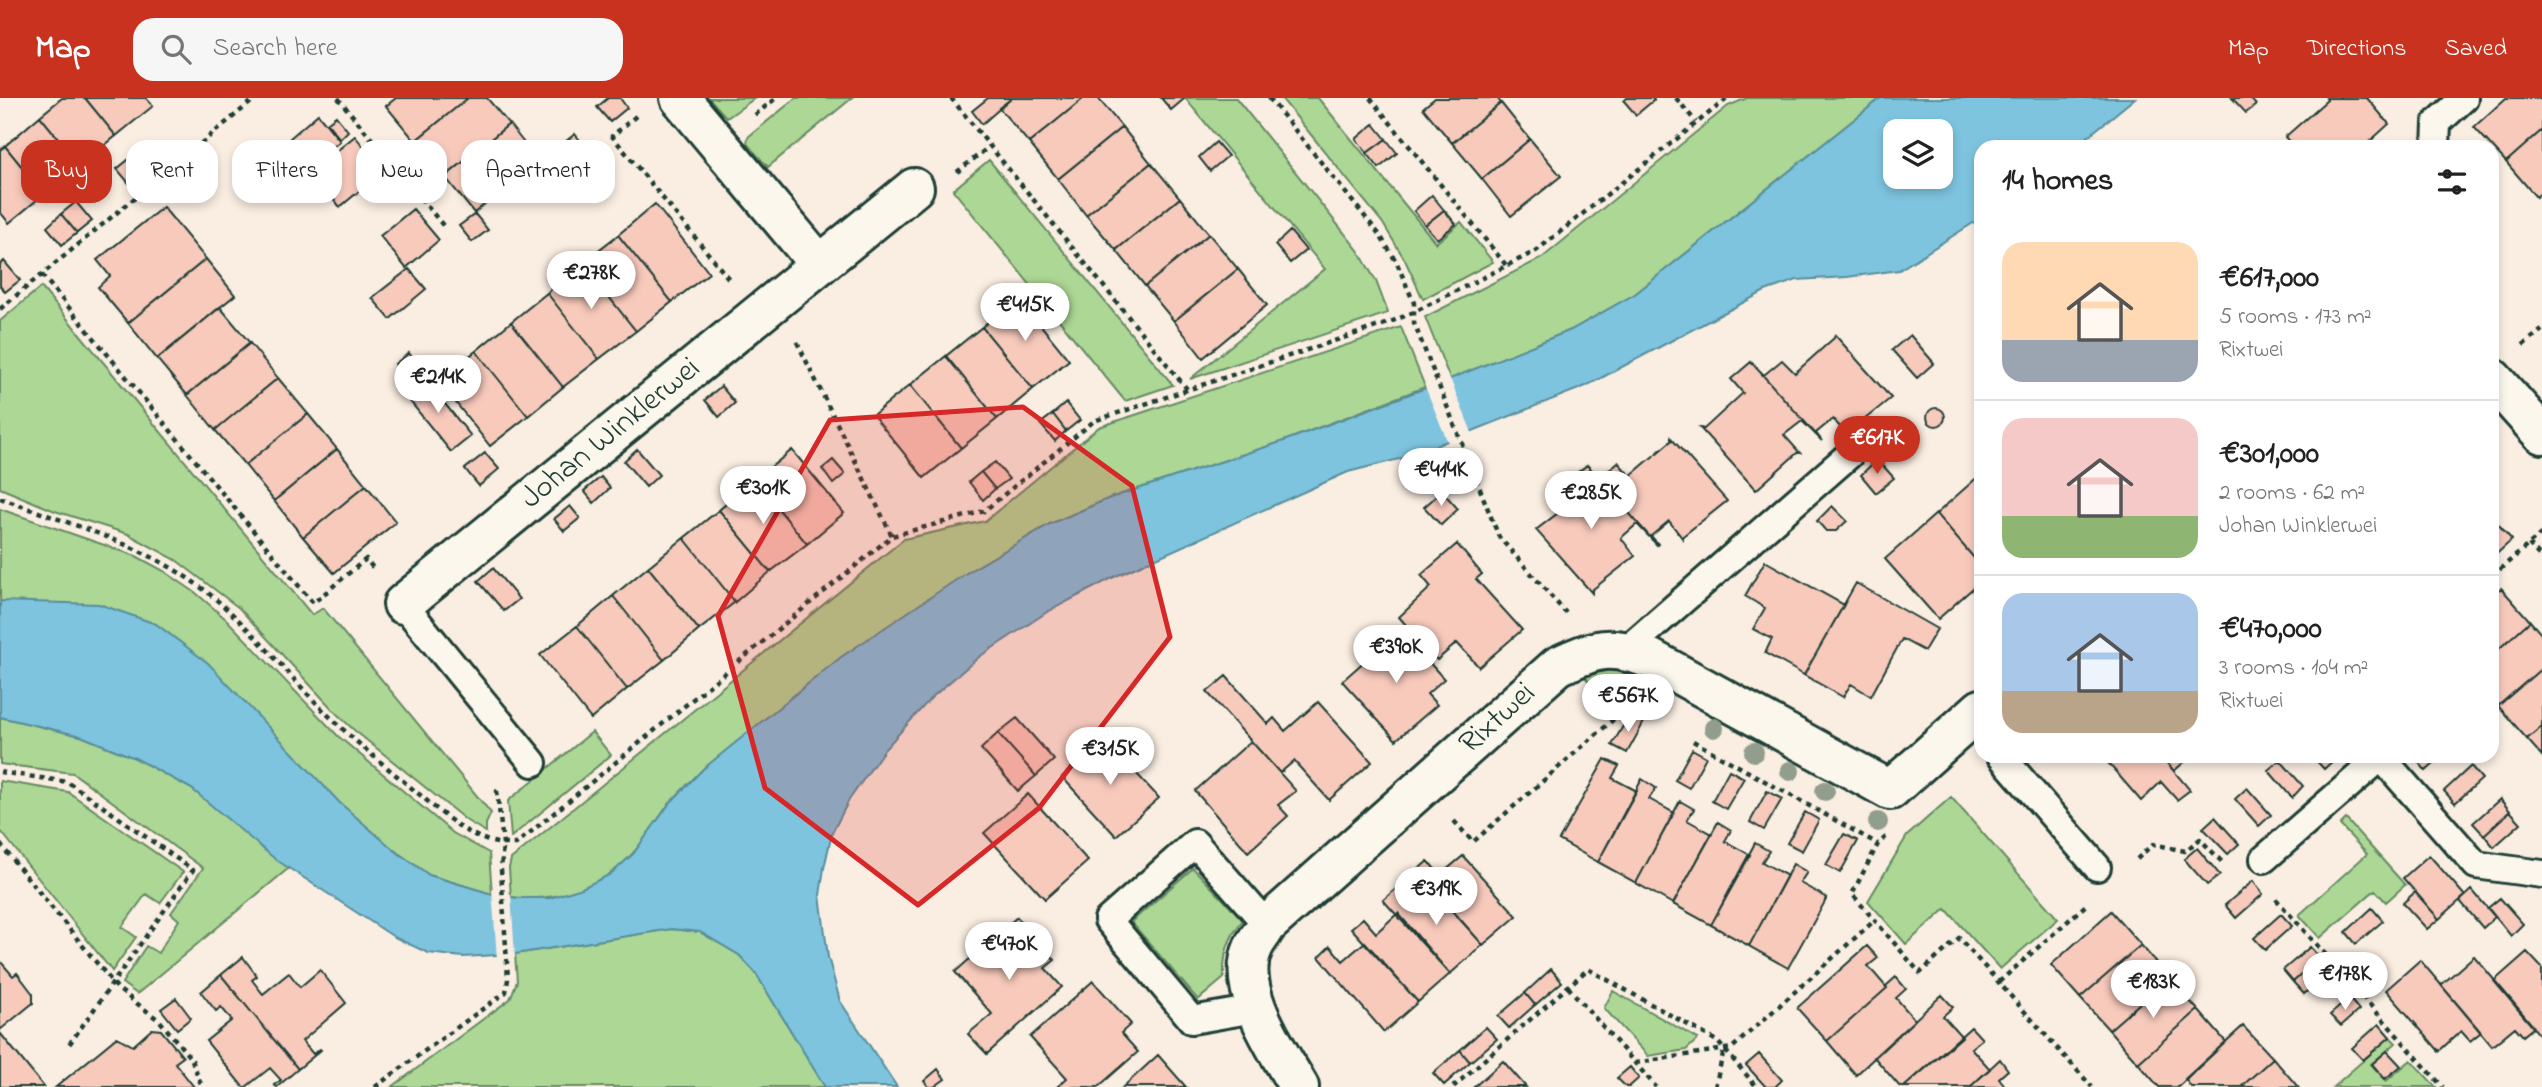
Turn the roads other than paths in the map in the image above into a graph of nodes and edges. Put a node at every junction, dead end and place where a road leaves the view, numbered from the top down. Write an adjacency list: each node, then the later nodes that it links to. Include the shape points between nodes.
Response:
1 (680, 98): 5 (street)
2 (2464, 98): 3 (lane, via 2437,123)
3 (2436, 140)
4 (914, 188): 5 (street, Johan Winklerwei)
5 (819, 264): 9 (street, Johan Winklerwei)
6 (2499, 386): 7 (street)
7 (2542, 434)
8 (1849, 455): 10 (lane)
9 (403, 604): 12 (lane)
10 (1608, 651): 11 (street, via 1651,659 1890,790); 19 (street, Rixtwei, via 1558,666)
11 (1974, 723)
12 (533, 763)
13 (2007, 763): 17 (lane)
14 (2374, 763): 16 (lane)
15 (2386, 763): 18 (lane, via 2476,865)
16 (2263, 859)
17 (2097, 867)
18 (2542, 874)
19 (1267, 925): 20 (street, Rixtwei, via 1252,950 1249,978); 20 (lane, via 1195,843 1108,920 1192,1020)
20 (1255, 1009): 21 (street, Rixtwei)
21 (1299, 1087)

